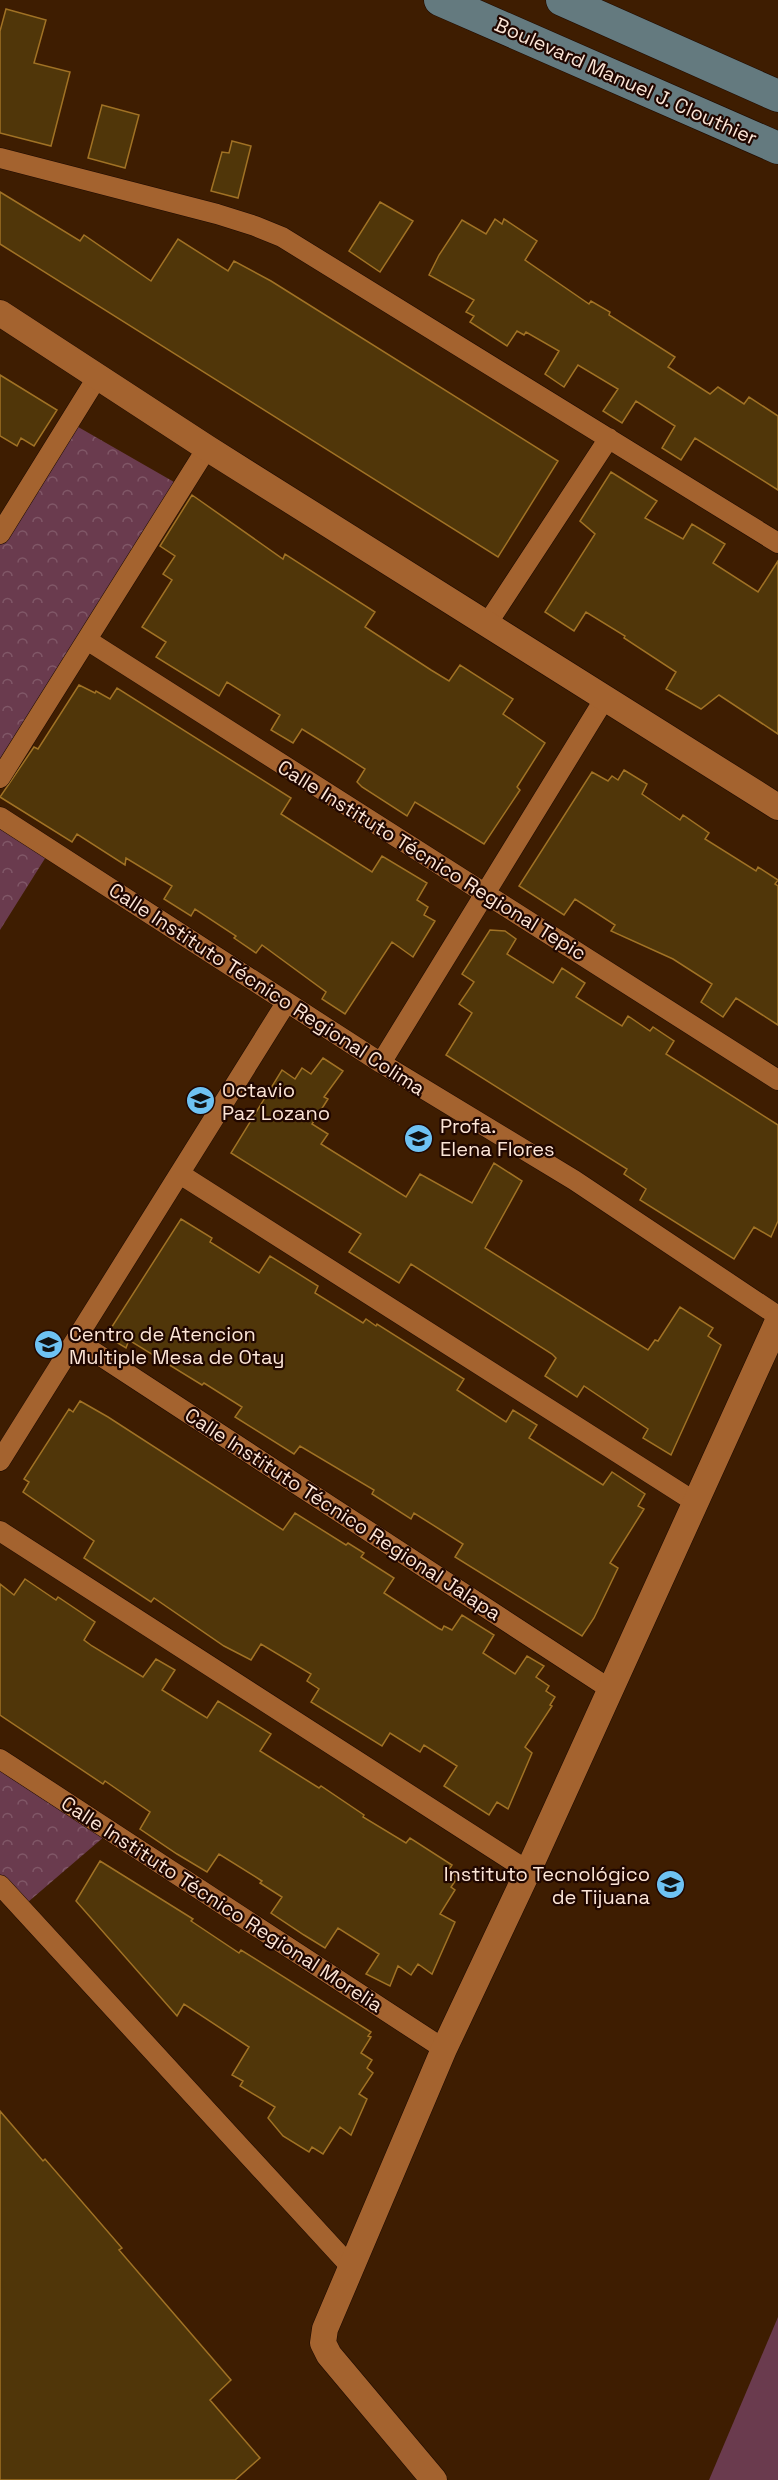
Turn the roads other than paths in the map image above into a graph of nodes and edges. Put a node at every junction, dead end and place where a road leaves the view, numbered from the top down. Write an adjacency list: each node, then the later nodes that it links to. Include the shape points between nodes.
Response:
1 (440, 0): 4 (main road, Boulevard Manuel J. Clouthier)
2 (562, 0): 3 (main road)
3 (778, 96)
4 (778, 148)
5 (0, 158): 8 (street, via 217,214 282,237)
6 (0, 313): 7 (street)
7 (98, 376): 9 (street); 10 (street)
8 (609, 438): 11 (street); 12 (street)
9 (207, 448): 12 (street); 13 (street)
10 (0, 534)
11 (778, 543)
12 (487, 624): 14 (street)
13 (87, 640): 15 (street); 18 (street, Calle Instituto Técnico Regional Tepic)
14 (605, 698): 16 (street); 18 (street)
15 (0, 778)
16 (778, 807)
17 (0, 817): 19 (street, Calle Instituto Técnico Regional Colima)
18 (485, 894): 20 (street); 21 (street, Calle Instituto Técnico Regional Tepic)
19 (286, 1003): 20 (street, Calle Instituto Técnico Regional Colima); 22 (street)
20 (381, 1063): 23 (street, Calle Instituto Técnico Regional Colima, via 574,1180)
21 (778, 1080)
22 (180, 1174): 25 (street); 27 (street)
23 (778, 1316)
24 (778, 1321): 27 (street)
25 (76, 1340): 26 (street); 29 (street, Calle Instituto Técnico Regional Jalapa)
26 (0, 1461)
27 (695, 1502): 29 (street)
28 (0, 1531): 31 (street)
29 (610, 1689): 31 (street)
30 (0, 1759): 33 (street, Calle Instituto Técnico Regional Morelia)
31 (528, 1871): 33 (street)
32 (0, 1885): 34 (street)
33 (444, 2049): 34 (street)
34 (350, 2266): 35 (street, via 323,2343)
35 (434, 2480)

